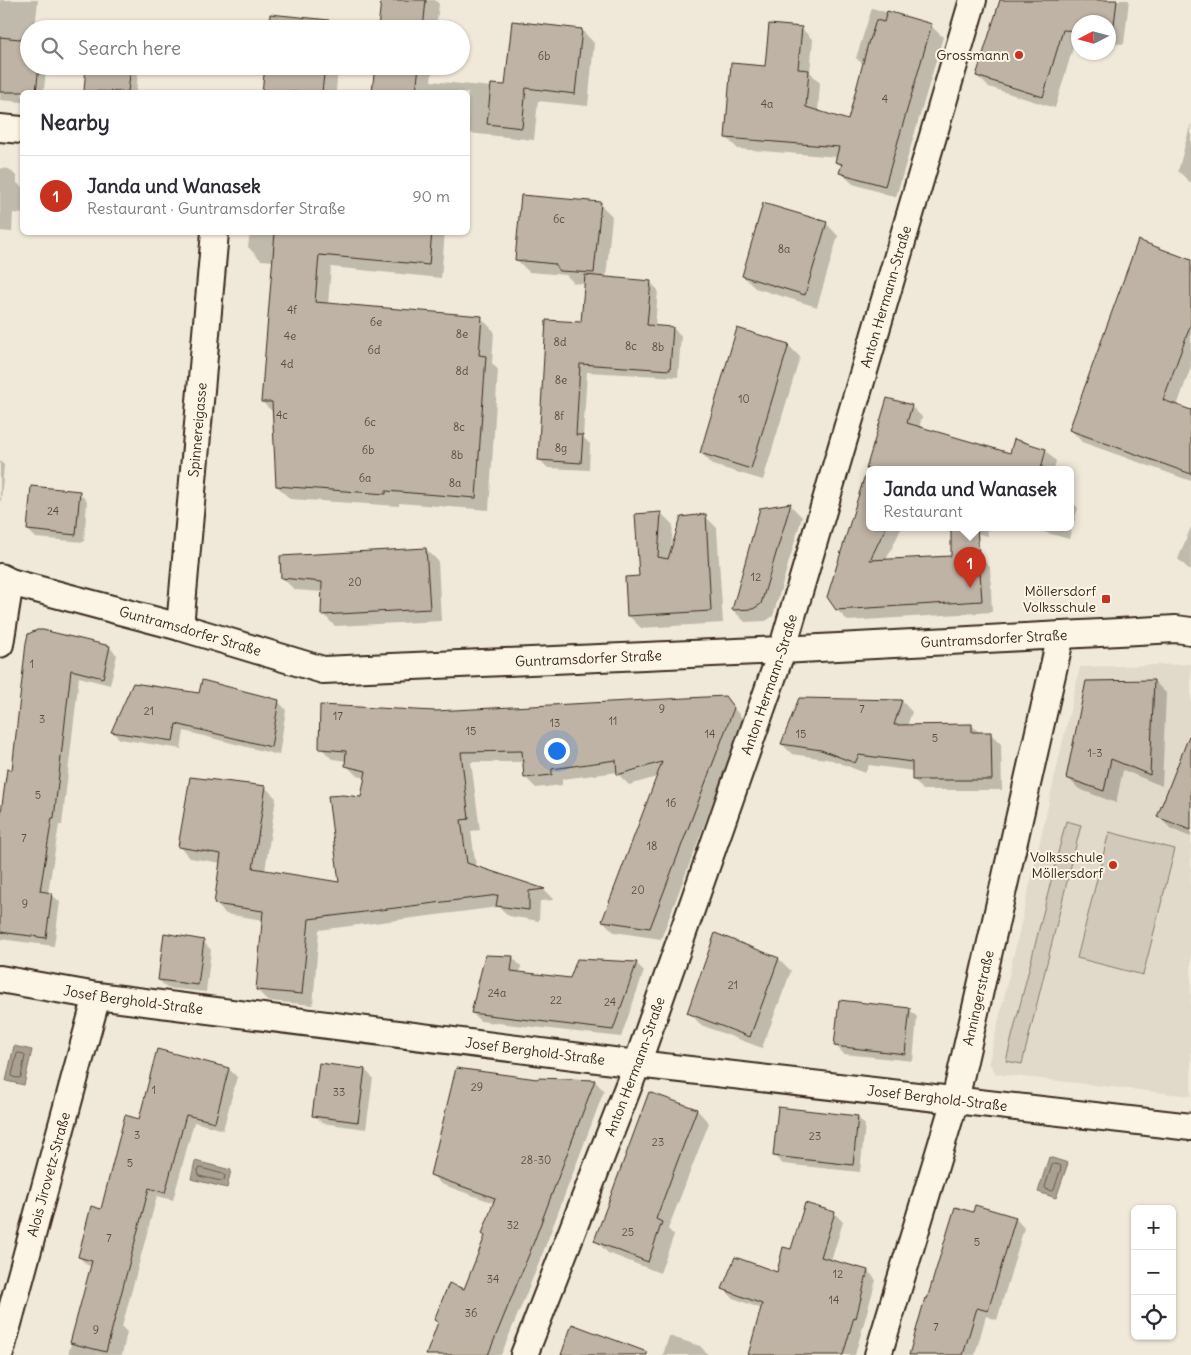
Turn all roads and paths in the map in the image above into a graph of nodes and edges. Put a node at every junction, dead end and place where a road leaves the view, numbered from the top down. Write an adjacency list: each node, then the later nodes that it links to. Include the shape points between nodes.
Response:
1 (973, 0): 10 (street, Anton Hermann-Straße)
2 (0, 128): 3 (street)
3 (20, 130)
4 (215, 235): 6 (street, Spinnereigasse)
5 (5, 580): 6 (street, Guntramsdorfer Straße); 9 (street)
6 (180, 627): 10 (street, Guntramsdorfer Straße, via 323,670)
7 (1191, 631): 8 (street, Guntramsdorfer Straße)
8 (1061, 635): 10 (street, Guntramsdorfer Straße); 14 (street, Anningerstraße)
9 (0, 644)
10 (782, 650): 13 (street, Anton Hermann-Straße)
11 (0, 979): 12 (street, Josef Berghold-Straße)
12 (97, 996): 13 (street, Josef Berghold-Straße); 16 (street, Alois Jirovetz-Straße)
13 (637, 1064): 14 (street, Josef Berghold-Straße); 17 (street, Anton Hermann-Straße)
14 (955, 1100): 15 (street, Josef Berghold-Straße); 18 (street, Anningerstraße)
15 (1191, 1127)
16 (0, 1353)
17 (524, 1355)
18 (878, 1355)

